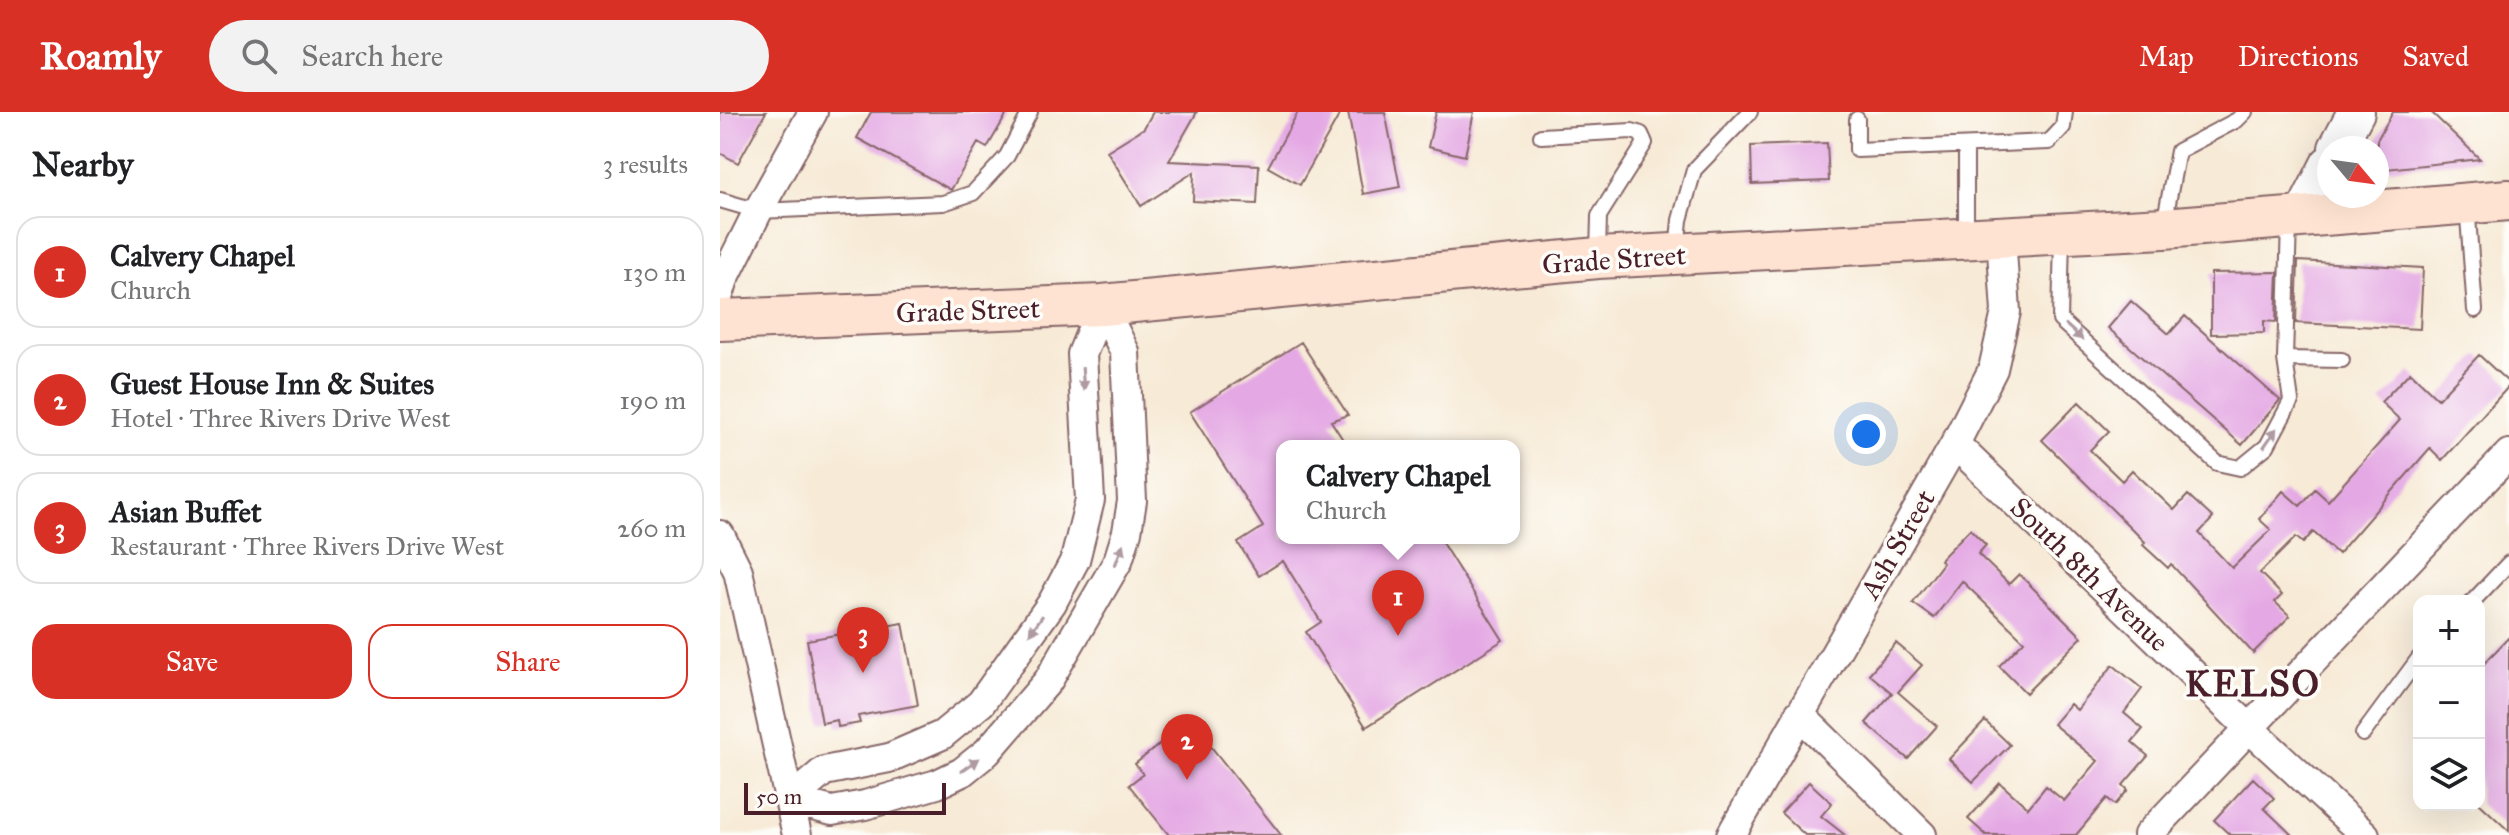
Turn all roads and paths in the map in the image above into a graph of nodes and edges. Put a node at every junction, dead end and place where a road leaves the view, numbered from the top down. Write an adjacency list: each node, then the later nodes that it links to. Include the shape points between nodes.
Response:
1 (813, 112): 14 (street)
2 (1030, 112): 14 (lane, via 1007,156 973,193 943,203)
3 (1750, 112): 19 (lane, via 1694,170)
4 (2065, 112): 10 (lane, via 2063,127 2049,142)
5 (2245, 112): 16 (lane, via 2178,151)
6 (2356, 112): 9 (street)
7 (1857, 119): 10 (lane, via 1857,150)
8 (1541, 136): 20 (lane, via 1641,134 1645,143 1599,216)
9 (2343, 136)
10 (1966, 146): 18 (lane)
11 (2317, 183): 15 (street)
12 (2496, 198): 15 (main road, Grade Street); 23 (lane)
13 (720, 200): 14 (lane)
14 (758, 211): 21 (street)
15 (2295, 217): 16 (main road, Grade Street); 25 (lane)
16 (2164, 228): 17 (main road, Grade Street)
17 (2062, 232): 18 (main road, Grade Street); 25 (lane, one-way to 25, via 2060,320 2217,463 2240,468 2267,446 2291,401)
18 (1984, 236): 19 (main road, Grade Street); 27 (street, Ash Street, via 2006,312 1993,369)
19 (1676, 254): 20 (main road, Grade Street)
20 (1598, 258): 22 (main road, Grade Street)
21 (720, 292)
22 (1102, 305): 24 (main road, Grade Street); 36 (street, one-way to 36, via 1082,354 1090,500 1075,560 1052,603 981,703 942,735 889,758 824,771); 36 (street, one-way to 22, via 832,811 937,784 987,752 1048,681 1118,561 1132,501 1125,352)
23 (2475, 310)
24 (720, 320)
25 (2285, 359): 26 (lane)
26 (2342, 360)
27 (1955, 444): 33 (street, Ash Street); 34 (street, South 8th Avenue)
28 (2509, 454): 34 (street)
29 (720, 535): 36 (street, via 738,571)
30 (2509, 563): 31 (lane)
31 (2479, 595)
32 (2413, 666): 35 (lane)
33 (1799, 714): 38 (street, Ash Street); 39 (street)
34 (2250, 729): 40 (street); 41 (street, South 8th Avenue)
35 (2363, 734)
36 (790, 800): 37 (street)
37 (797, 835)
38 (1731, 835)
39 (1922, 835)
40 (2148, 835)
41 (2365, 835)

